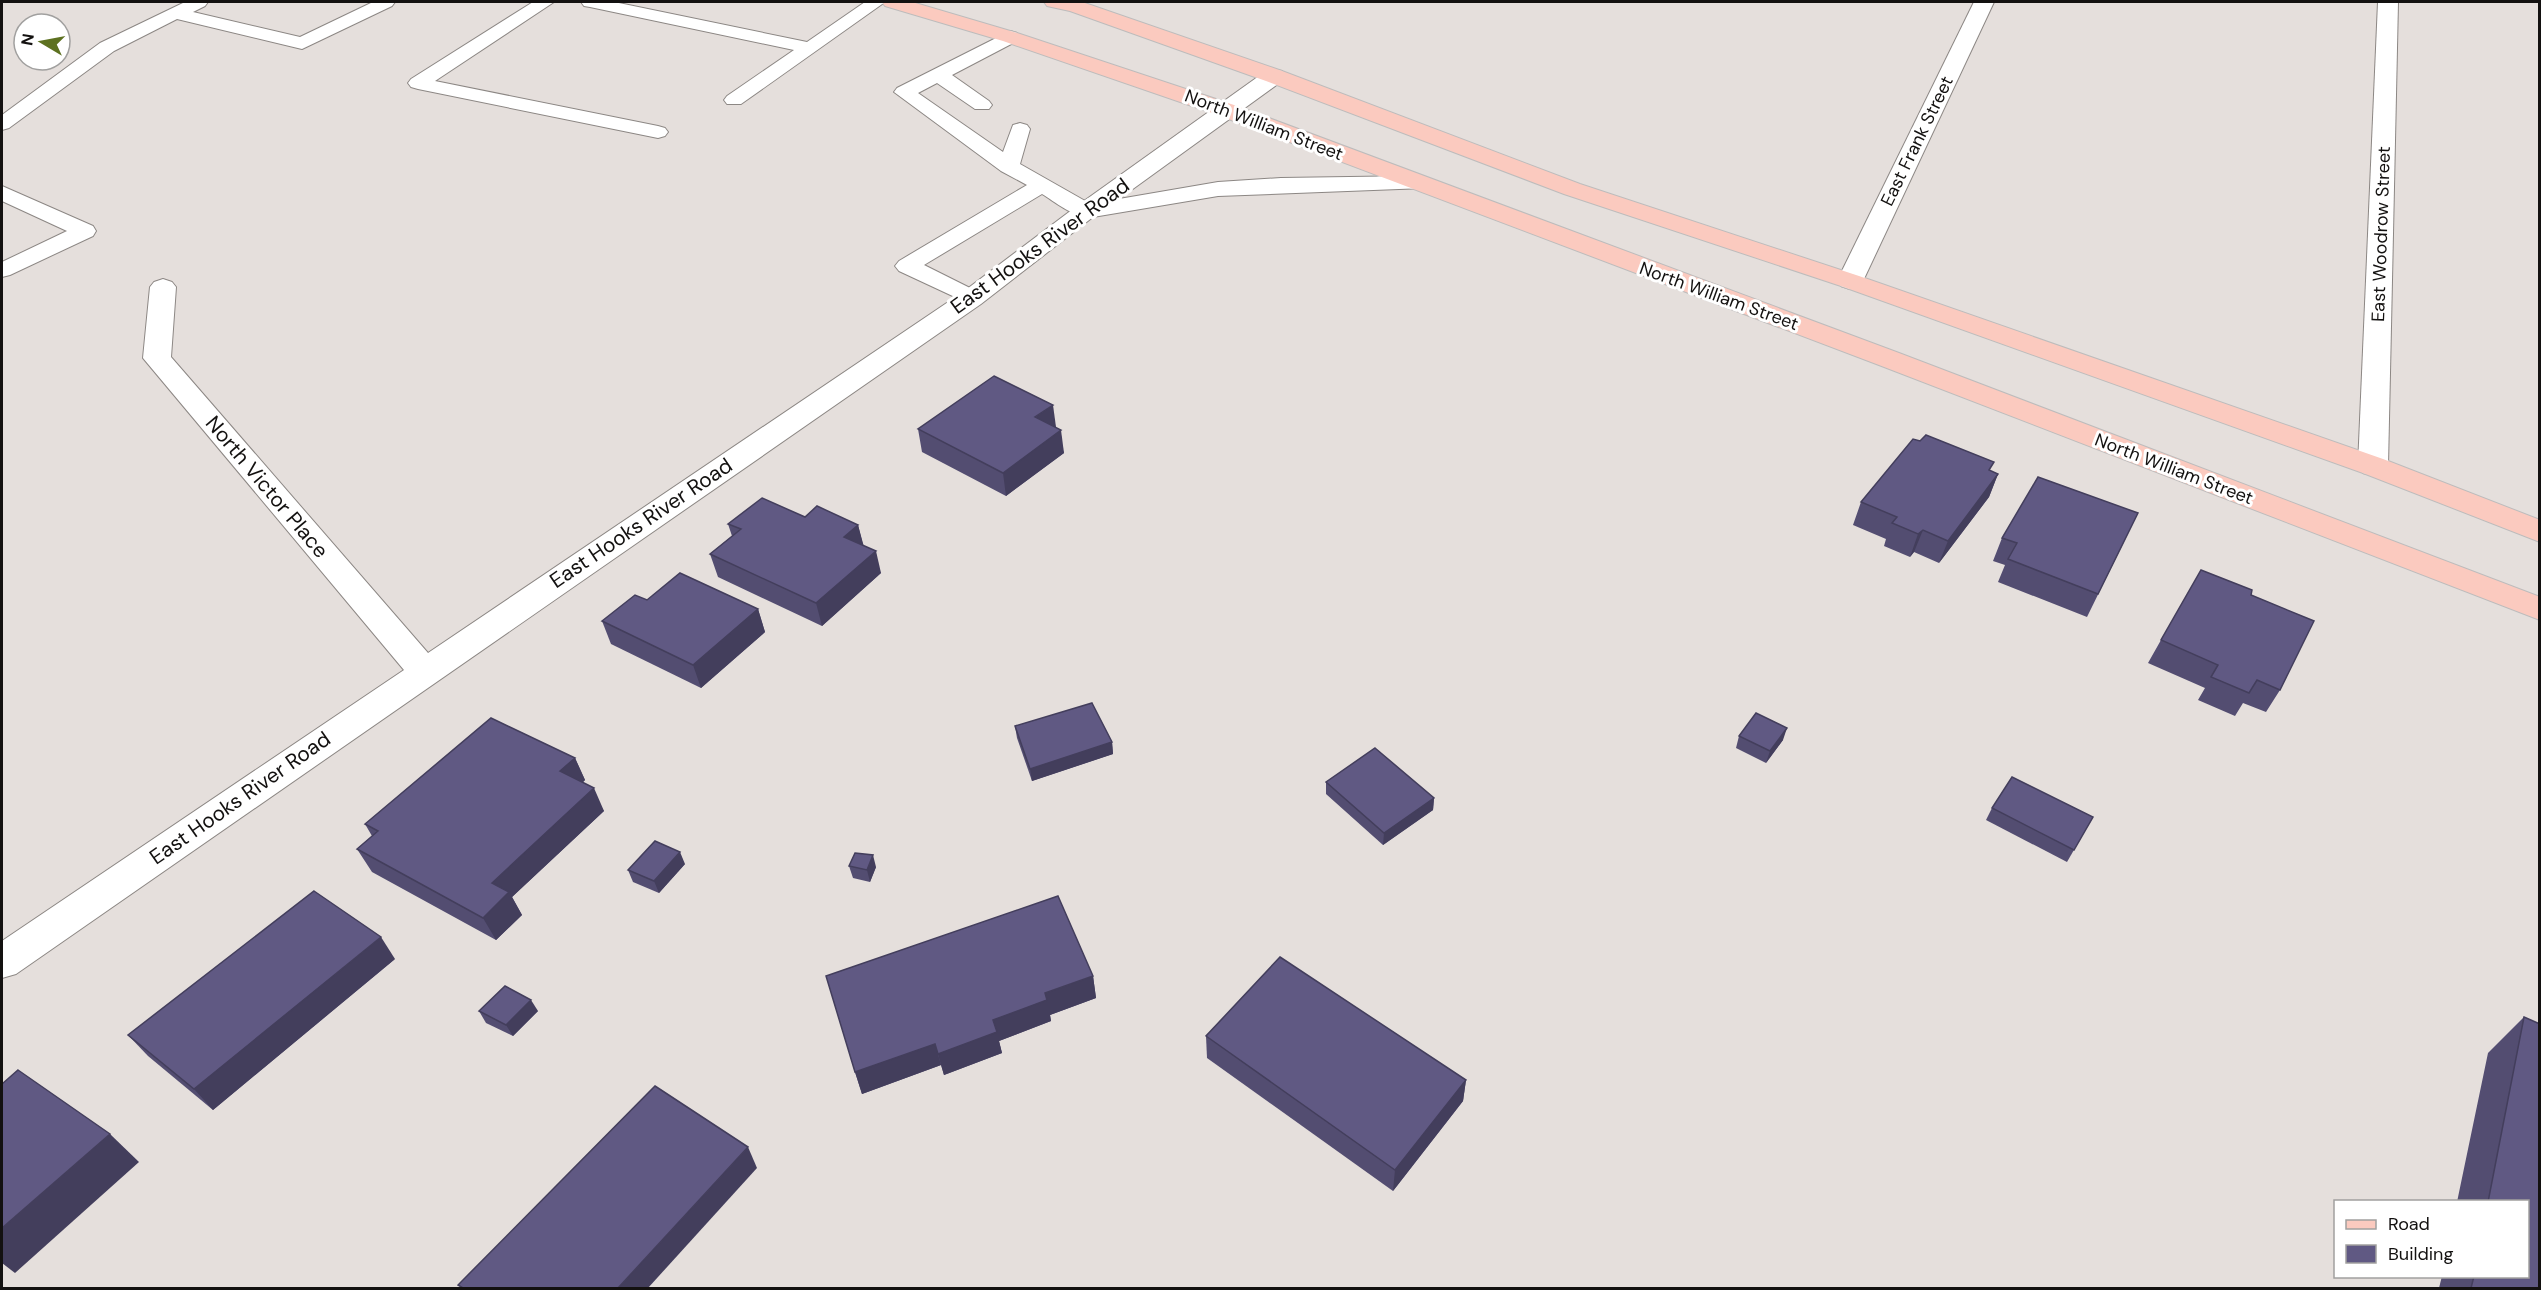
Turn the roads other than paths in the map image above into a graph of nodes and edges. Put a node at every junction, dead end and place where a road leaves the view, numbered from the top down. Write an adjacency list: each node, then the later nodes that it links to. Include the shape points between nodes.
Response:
1 (199, 2): 10 (lane)
2 (386, 2): 10 (lane, via 302,43)
3 (545, 2): 20 (lane, via 418,83)
4 (590, 2): 12 (lane)
5 (876, 2): 12 (lane)
6 (892, 2): 11 (main road, North William Street)
7 (1054, 2): 14 (main road)
8 (1984, 2): 27 (street, East Frank Street)
9 (2388, 2): 30 (street, East Woodrow Street)
10 (175, 13): 18 (lane, via 107,47)
11 (1011, 37): 13 (lane); 17 (main road, North William Street)
12 (810, 48): 15 (lane)
13 (939, 75): 16 (lane); 21 (lane, via 904,92)
14 (1274, 76): 17 (street, East Hooks River Road); 27 (main road, via 1572,189)
15 (734, 100)
16 (982, 105)
17 (1226, 110): 22 (main road, North William Street); 25 (street, East Hooks River Road)
18 (2, 124)
19 (1020, 129): 21 (lane)
20 (658, 132)
21 (1009, 166): 23 (lane)
22 (1417, 183): 25 (street, via 1218,189); 32 (main road, North William Street)
23 (1041, 186): 25 (lane); 29 (lane, via 907,266)
24 (2, 194): 26 (lane, via 85,231)
25 (1086, 211): 29 (street, East Hooks River Road)
26 (2, 270)
27 (1850, 281): 30 (main road)
28 (163, 287): 33 (street, North Victor Place, via 157,358)
29 (972, 298): 33 (street, East Hooks River Road)
30 (2373, 466): 31 (main road)
31 (2540, 532)
32 (2540, 609)
33 (424, 671): 34 (street, East Hooks River Road)
34 (2, 962)

